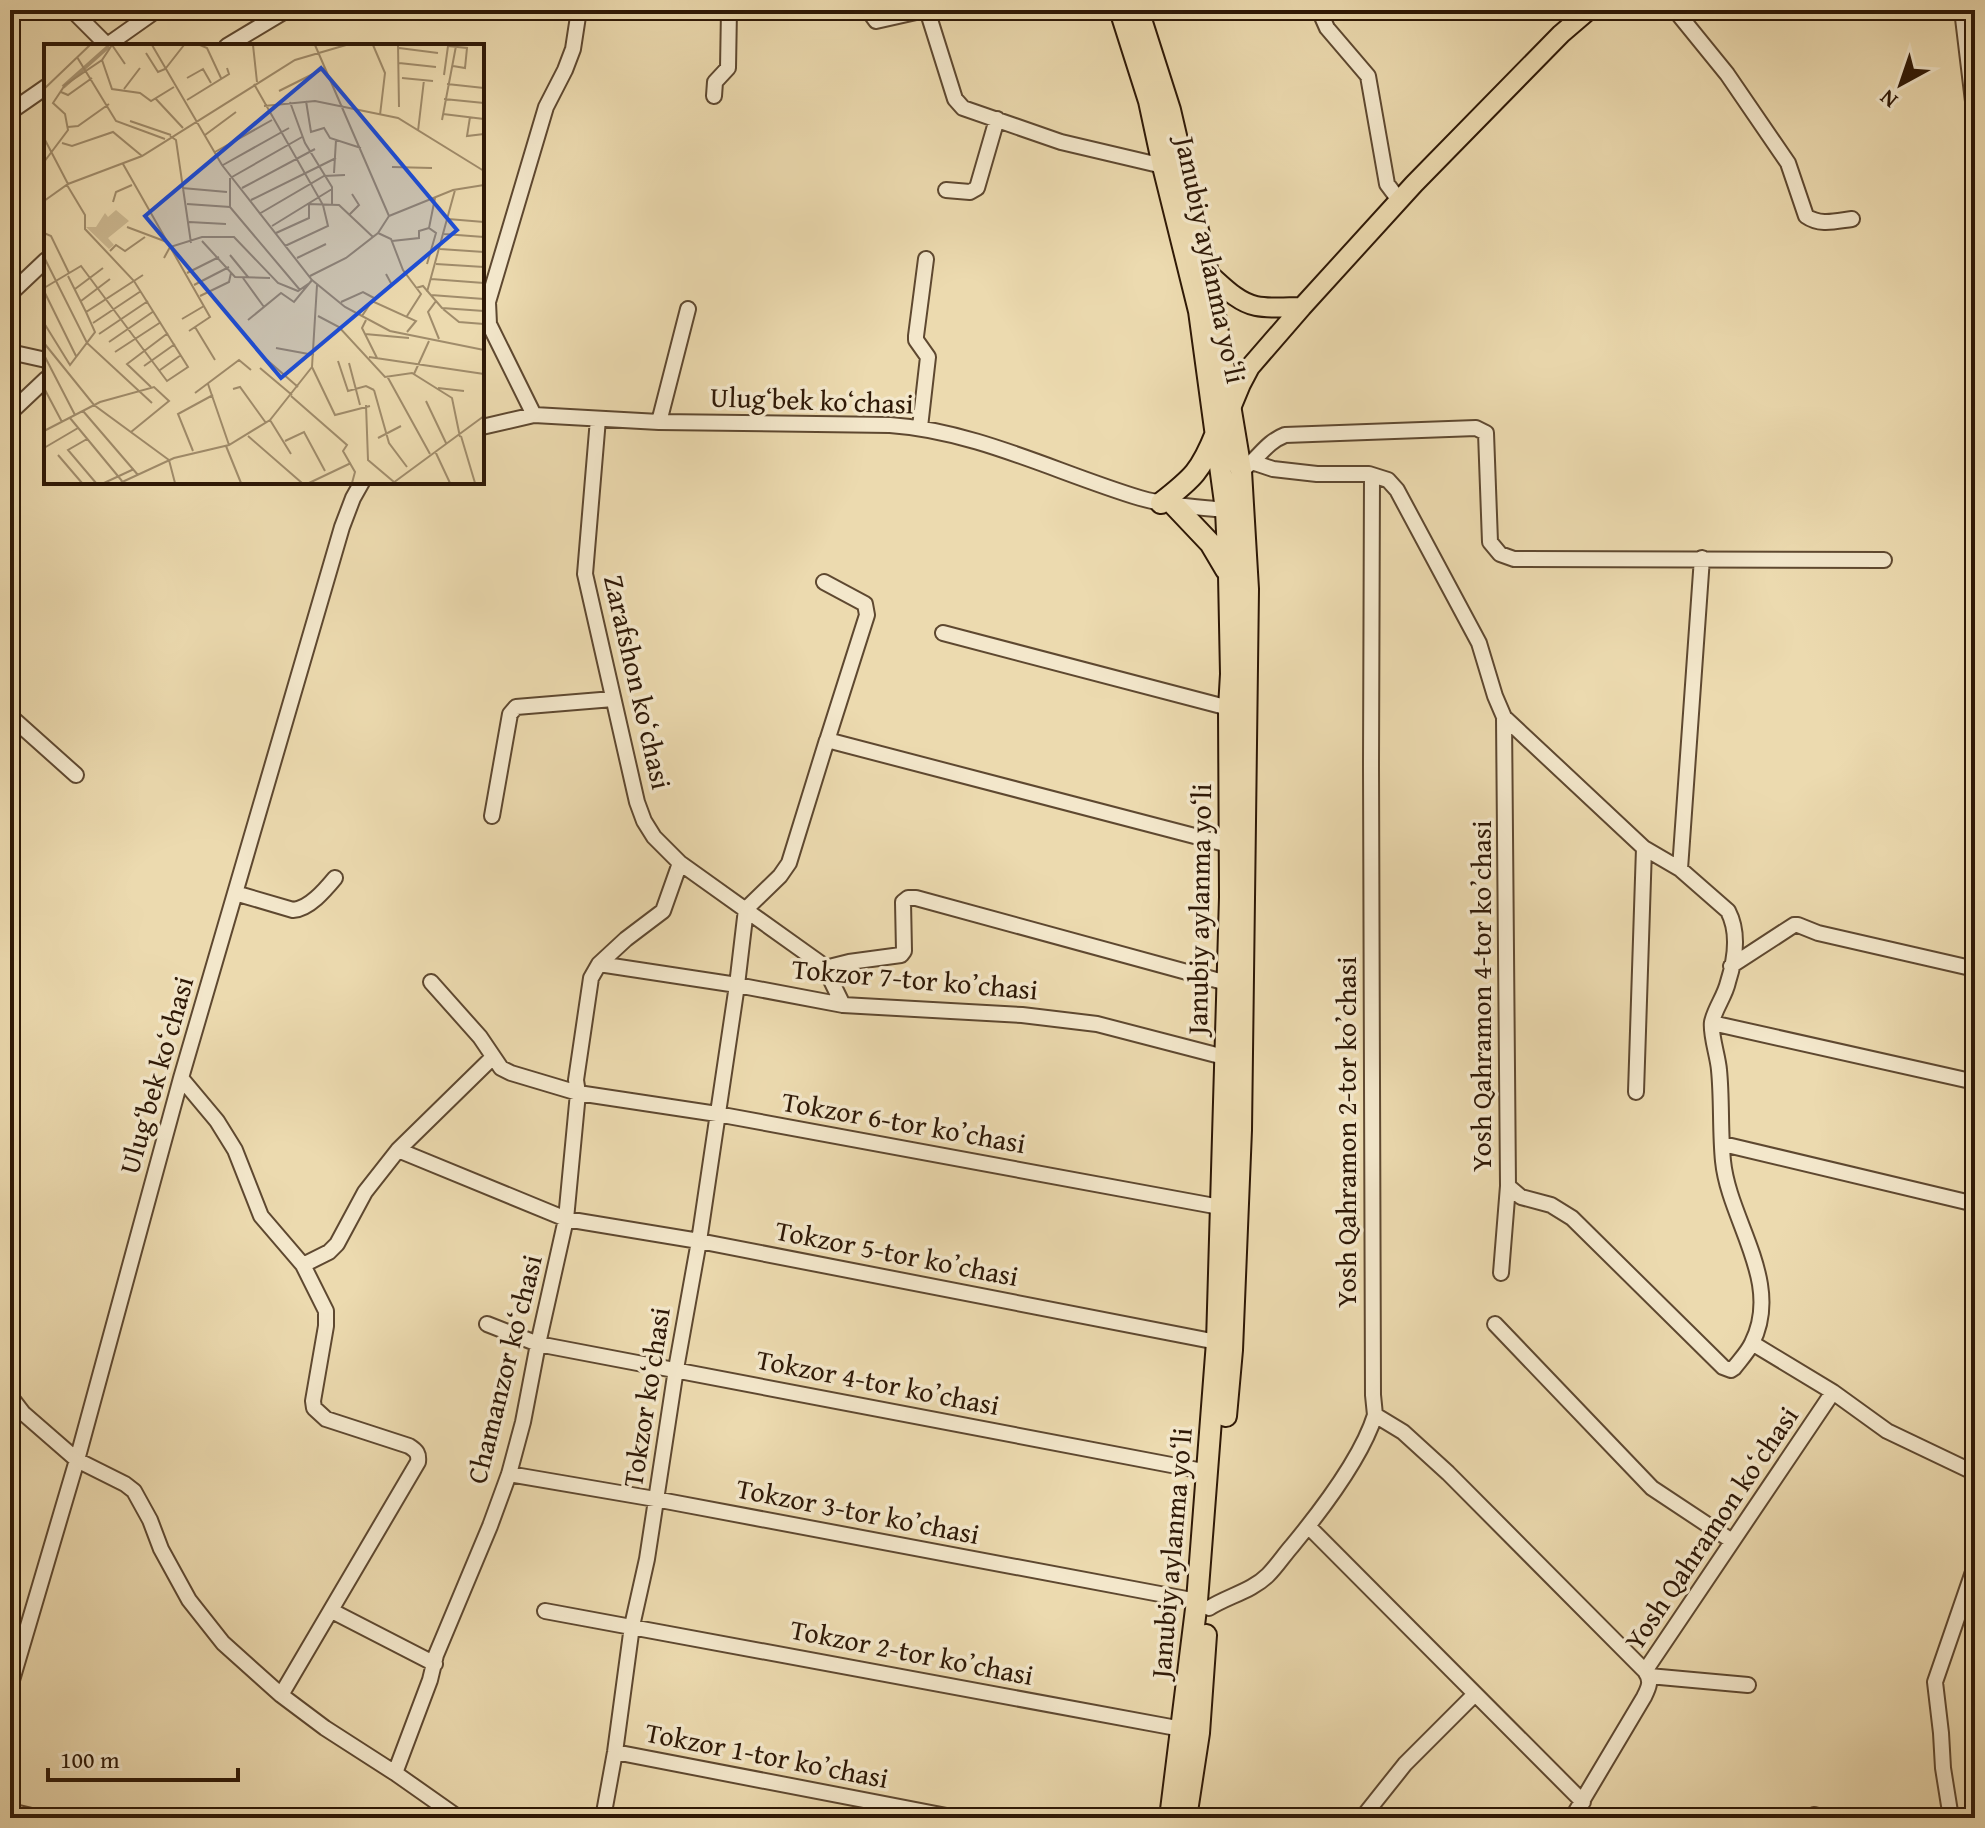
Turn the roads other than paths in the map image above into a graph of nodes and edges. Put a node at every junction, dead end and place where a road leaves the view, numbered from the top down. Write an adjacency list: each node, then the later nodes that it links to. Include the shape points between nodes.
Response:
1 (72, 10): 14 (street)
2 (157, 10): 15 (street)
3 (287, 10): 16 (street)
4 (579, 10): 29 (street, via 573,49 546,107)
5 (729, 10): 18 (street, via 728,68 715,82)
6 (868, 10): 7 (street, via 876,21)
7 (926, 10): 21 (street, via 958,104)
8 (1120, 10): 22 (highway, Janubiy aylanma yoʻli)
9 (1138, 10): 28 (highway, Janubiy aylanma yoʻli, via 1170,110)
10 (1319, 10): 24 (street, via 1327,28 1368,76 1387,184)
11 (1589, 10): 24 (main road)
12 (1675, 10): 25 (street, via 1788,163 1806,216 1824,222)
13 (1962, 10): 20 (street)
14 (105, 44)
15 (110, 44)
16 (230, 44)
17 (44, 88): 19 (street)
18 (714, 96)
19 (10, 112)
20 (1975, 118)
21 (997, 119): 22 (street, via 1061,142); 23 (street, via 977,188)
22 (1163, 166): 43 (highway, Janubiy aylanma yoʻli, via 1199,311)
23 (946, 190)
24 (1399, 200): 31 (main road)
25 (1852, 219)
26 (926, 259): 42 (street, via 916,340 928,357)
27 (44, 262): 30 (street)
28 (1208, 273): 31 (main road, via 1257,306); 36 (highway, Janubiy aylanma yoʻli)
29 (487, 282): 38 (street, via 489,324)
30 (10, 294)
31 (1302, 307): 36 (main road, via 1250,367)
32 (688, 309): 40 (street)
33 (10, 352): 34 (street)
34 (44, 360)
35 (44, 381): 37 (street)
36 (1231, 408): 44 (highway, Janubiy aylanma yoʻli)
37 (10, 413)
38 (534, 415): 39 (street, Ulugʻbek koʻchasi); 41 (street, Ulugʻbek koʻchasi)
39 (598, 419): 40 (street, Ulugʻbek koʻchasi); 54 (street, Zarafshon koʻchasi, via 585,574)
40 (659, 422): 42 (street, Ulugʻbek koʻchasi)
41 (484, 427)
42 (920, 427): 47 (street, Ulugʻbek koʻchasi)
43 (1216, 433): 47 (highway, via 1197,472); 48 (highway, Janubiy aylanma yoʻli)
44 (1246, 466): 45 (street); 49 (street, via 1285,435 1476,428 1486,433 1490,542 1500,554 1514,559); 110 (highway, Janubiy aylanma yoʻli, via 1241,1130 1232,1350)
45 (1372, 476): 57 (street, via 1388,480 1397,490 1479,643); 101 (street, Yosh Qahramon 2-tor koʼchasi)
46 (361, 484): 66 (street, Ulugʻbek koʻchasi, via 342,527)
47 (1168, 504): 48 (street, Ulugʻbek koʻchasi); 51 (highway, via 1210,543)
48 (1226, 510): 51 (highway, Janubiy aylanma yoʻli)
49 (1702, 558): 50 (street); 64 (street)
50 (1884, 560)
51 (1229, 575): 55 (highway, Janubiy aylanma yoʻli)
52 (824, 582): 58 (street, via 865,604 867,615)
53 (943, 633): 55 (street)
54 (613, 699): 60 (street, via 512,710); 63 (street, Zarafshon koʻchasi, via 644,821)
55 (1229, 708): 61 (highway, Janubiy aylanma yoʻli)
56 (10, 716): 59 (street)
57 (1504, 717): 62 (street); 86 (street, Yosh Qahramon 4-tor koʼchasi)
58 (827, 740): 61 (street); 67 (street, via 789,863)
59 (76, 775)
60 (492, 816)
61 (1229, 845): 73 (highway, Janubiy aylanma yoʻli)
62 (1644, 848): 64 (street); 81 (street)
63 (680, 863): 67 (street, Zarafshon koʻchasi); 68 (street, via 663,911)
64 (1680, 869): 69 (street, via 1733,920)
65 (335, 878): 66 (street, via 300,910)
66 (235, 893): 79 (street, Ulugʻbek koʻchasi)
67 (746, 909): 70 (street, Zarafshon koʻchasi); 74 (street)
68 (599, 964): 74 (street, Tokzor 7-tor koʼchasi); 82 (street, Chamanzor koʻchasi, via 589,988)
69 (1731, 966): 71 (street, via 1798,925); 76 (street)
70 (825, 968): 73 (street, via 901,955 903,902 916,898); 75 (street)
71 (1975, 969)
72 (431, 982): 77 (street)
73 (1227, 983): 78 (highway, Janubiy aylanma yoʻli)
74 (737, 985): 75 (street, Tokzor 7-tor koʼchasi); 83 (street, Tokzor koʻchasi)
75 (843, 1005): 78 (street, Tokzor 7-tor koʼchasi, via 1097,1024)
76 (1712, 1023): 80 (street); 84 (street)
77 (493, 1057): 82 (street, via 511,1073); 85 (street)
78 (1224, 1057): 88 (highway, Janubiy aylanma yoʻli)
79 (181, 1078): 91 (street, via 235,1150 261,1216); 102 (street, Ulugʻbek koʻchasi)
80 (1975, 1082)
81 (1636, 1092)
82 (578, 1093): 83 (street, Tokzor 6-tor koʼchasi); 89 (street, Chamanzor koʻchasi)
83 (717, 1114): 88 (street, Tokzor 6-tor koʼchasi); 90 (street, Tokzor koʻchasi)
84 (1723, 1144): 87 (street); 96 (street, via 1730,1191 1761,1288)
85 (398, 1150): 89 (street); 91 (street, via 365,1192 337,1244)
86 (1508, 1186): 92 (street); 96 (street, Yosh Qahramon 4-tor koʼchasi, via 1521,1197 1551,1205 1572,1218 1723,1367 1734,1368)
87 (1975, 1204)
88 (1220, 1207): 95 (highway, Janubiy aylanma yoʻli)
89 (566, 1219): 90 (street, Tokzor 5-tor koʼchasi); 97 (street, Chamanzor koʻchasi)
90 (699, 1241): 95 (street, Tokzor 5-tor koʼchasi); 98 (street, Tokzor koʻchasi)
91 (303, 1265): 111 (street, via 326,1311 314,1408 326,1419 409,1446 419,1455)
92 (1501, 1273)
93 (487, 1324): 97 (street, Tokzor 4-tor koʼchasi)
94 (1495, 1324): 108 (street, via 1652,1488)
95 (1217, 1342): 103 (highway, Janubiy aylanma yoʻli)
96 (1752, 1343): 99 (street)
97 (538, 1344): 98 (street, Tokzor 4-tor koʼchasi); 105 (street, Chamanzor koʻchasi)
98 (676, 1369): 103 (street, Tokzor 4-tor koʼchasi); 106 (street, Tokzor koʻchasi)
99 (1833, 1392): 104 (street, via 1887,1431); 108 (street, Yosh Qahramon koʻchasi)
100 (10, 1396): 102 (street)
101 (1375, 1415): 107 (street, via 1356,1457); 115 (street, via 1403,1432 1448,1473)
102 (77, 1460): 117 (street, Ulugʻbek koʻchasi); 119 (street, via 134,1491 189,1600 223,1643)
103 (1208, 1472): 110 (highway, Janubiy aylanma yoʻli)
104 (1975, 1473)
105 (509, 1474): 106 (street, Tokzor 3-tor koʼchasi); 114 (street, Chamanzor koʻchasi)
106 (655, 1499): 110 (street, Tokzor 3-tor koʼchasi); 113 (street, Tokzor koʻchasi)
107 (1308, 1526): 110 (street, via 1267,1576 1239,1594); 118 (street)
108 (1732, 1541): 115 (street, Yosh Qahramon koʻchasi)
109 (1975, 1566): 135 (street, via 1935,1682)
110 (1203, 1604): 120 (highway, Janubiy aylanma yoʻli); 130 (highway, Janubiy aylanma yoʻli, via 1199,1733)
111 (332, 1611): 114 (street); 119 (street)
112 (545, 1611): 113 (street, Tokzor 2-tor koʼchasi)
113 (632, 1626): 120 (street, Tokzor 2-tor koʼchasi); 121 (street, Tokzor koʻchasi)
114 (435, 1664): 122 (street, Chamanzor koʻchasi)
115 (1647, 1674): 116 (street); 123 (street, Yosh Qahramon koʻchasi, via 1650,1685 1644,1697)
116 (1748, 1685)
117 (10, 1687)
118 (1475, 1694): 123 (street); 131 (street, via 1405,1764)
119 (281, 1695): 122 (street)
120 (1182, 1729): 129 (highway, Janubiy aylanma yoʻli)
121 (615, 1752): 127 (street, Tokzor koʻchasi); 128 (street, Tokzor 1-tor koʼchasi)
122 (395, 1773): 126 (street)
123 (1583, 1802): 132 (street, Yosh Qahramon koʻchasi)
124 (10, 1811): 125 (street)
125 (40, 1818)
126 (459, 1818)
127 (603, 1818)
128 (957, 1818)
129 (1170, 1818)
130 (1186, 1818)
131 (1362, 1818)
132 (1572, 1818)
133 (1810, 1818): 134 (street)
134 (1825, 1818)
135 (1951, 1818)

